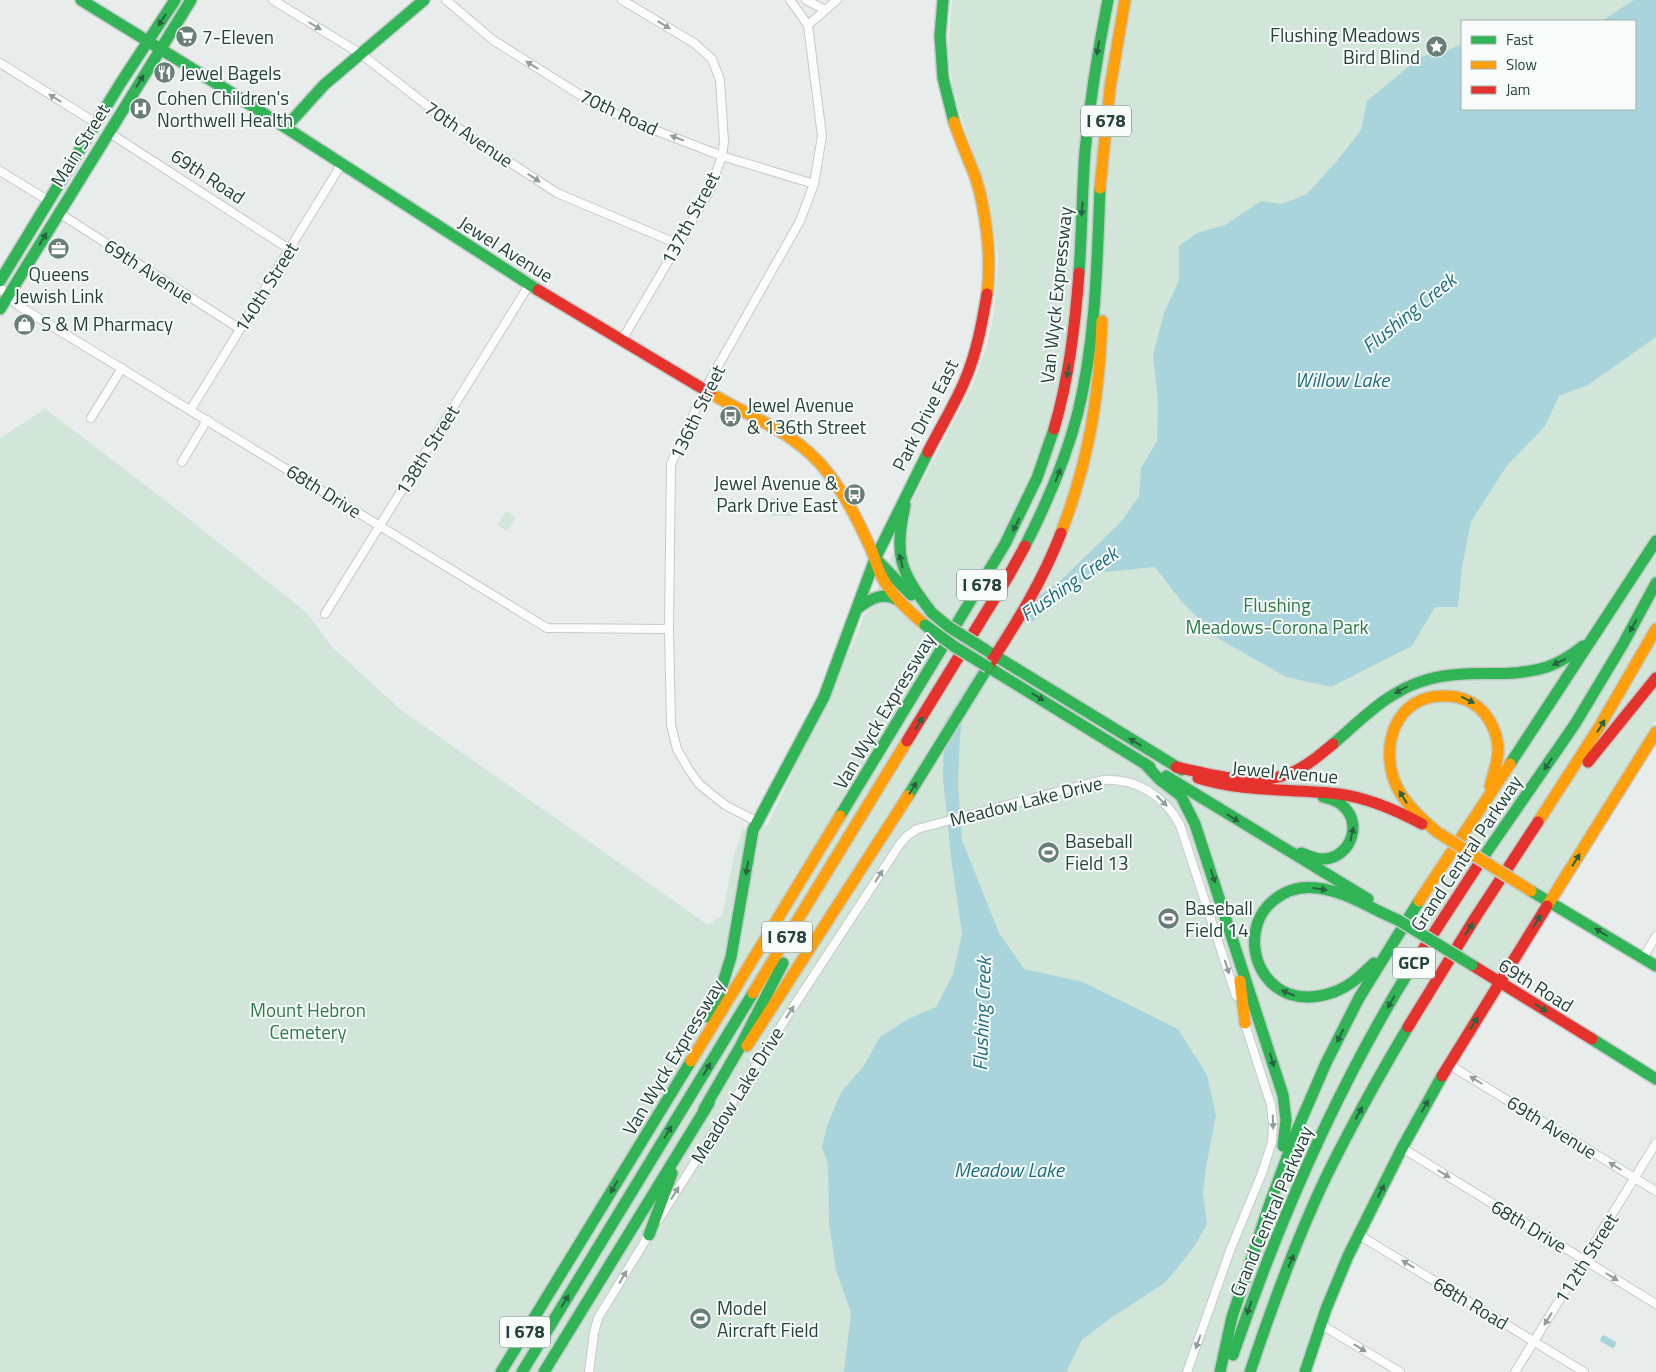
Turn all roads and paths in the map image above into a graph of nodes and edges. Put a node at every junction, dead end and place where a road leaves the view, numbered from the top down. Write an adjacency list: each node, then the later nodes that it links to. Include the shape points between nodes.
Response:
1 (81, 0): 16 (main road, Jewel Avenue)
2 (175, 0): 16 (main road, Main Street, one-way to 16)
3 (191, 0): 17 (main road, Main Street)
4 (273, 0): 18 (street, 70th Avenue, one-way to 18)
5 (424, 0): 18 (main road)
6 (446, 0): 23 (street, 70th Road, one-way to 6, via 593,103 493,40)
7 (622, 0): 23 (street, 137th Street, one-way to 23, via 694,43 712,58 720,80)
8 (790, 0): 15 (street)
9 (806, 0): 14 (street)
10 (837, 0): 14 (street)
11 (943, 0): 44 (main road, Park Drive East, via 940,36 943,78 982,206 988,247 988,286 981,331 967,374)
12 (1108, 0): 80 (main road, Van Wyck Expressway / I 678, one-way to 80, via 1090,109 1070,356 1058,419 1039,475 993,566)
13 (1125, 0): 29 (main road, Van Wyck Expressway / I 678, via 1106,111)
14 (824, 10): 15 (street)
15 (808, 25): 26 (street, 136th Street, via 822,136)
16 (148, 40): 17 (main road, Jewel Avenue); 20 (main road, Main Street)
17 (160, 49): 21 (main road, Jewel Avenue); 22 (main road, Main Street, one-way to 17)
18 (360, 54): 21 (main road, via 312,97); 30 (street, 70th Avenue, one-way to 30, via 447,121 557,193)
19 (0, 63): 20 (street, one-way to 19)
20 (96, 123): 27 (main road, Main Street)
21 (286, 127): 24 (main road, Jewel Avenue)
22 (108, 132): 28 (main road, Main Street); 31 (street, 69th Road)
23 (722, 156): 26 (street, 70th Road); 30 (street, 137th Street, via 709,192)
24 (342, 165): 31 (street, 140th Street); 33 (main road, Jewel Avenue)
25 (0, 171): 27 (street)
26 (814, 184): 39 (street, 136th Street, via 800,222)
27 (49, 201): 32 (main road, Main Street)
28 (59, 213): 34 (main road, Main Street, one-way to 28); 36 (street, 69th Avenue)
29 (1098, 243): 56 (main road, via 1102,294 1099,372 1082,469 1066,522 1042,579); 61 (main road, Van Wyck Expressway / I 678, one-way to 29, via 1016,563 1058,475 1073,431 1086,373)
30 (678, 244): 37 (street, 137th Street)
31 (289, 250): 36 (street, 140th Street)
32 (0, 281)
33 (529, 285): 37 (main road, Jewel Avenue); 45 (street, 138th Street)
34 (4, 291): 35 (main road, Main Street); 38 (street, 68th Drive, via 19,306)
35 (0, 309)
36 (240, 330): 40 (street, 140th Street)
37 (622, 340): 39 (main road, Jewel Avenue)
38 (122, 368): 40 (street, 68th Drive); 41 (street)
39 (706, 389): 47 (main road, Jewel Avenue, via 790,436 816,458 844,494); 53 (street, 136th Street, via 671,464)
40 (191, 409): 42 (street, 68th Drive)
41 (91, 418)
42 (207, 420): 43 (street); 45 (street, 68th Drive)
43 (182, 462)
44 (910, 485): 47 (main road, Park Drive East); 51 (main road, one-way to 44, via 909,582 899,551 899,531)
45 (380, 526): 52 (street, 138th Street); 53 (street, 68th Drive, via 547,628)
46 (1656, 540): 55 (main road)
47 (875, 559): 49 (main road, Jewel Avenue, via 882,577); 50 (main road, Park Drive East); 51 (main road, Jewel Avenue)
48 (1656, 583): 100 (main road, Grand Central Parkway / GCP, one-way to 100, via 1594,693 1438,924 1363,1052 1286,1212)
49 (900, 601): 50 (main road, via 890,596 878,596); 57 (main road, Jewel Avenue, bridge, via 950,644)
50 (856, 610): 65 (main road, Park Drive East, via 824,697)
51 (932, 613): 56 (main road, Jewel Avenue, bridge)
52 (325, 614)
53 (669, 629): 65 (street, 136th Street, via 671,725 677,748 688,770 713,797)
54 (1656, 630): 67 (main road, Grand Central Parkway / GCP, one-way to 54, via 1599,728)
55 (1597, 632): 62 (main road, one-way to 62, via 1569,657 1538,670 1450,674 1412,684 1388,698 1315,760 1284,775 1238,779); 64 (main road)
56 (996, 656): 57 (main road); 62 (main road, Jewel Avenue, one-way to 56)
57 (988, 667): 60 (main road, Jewel Avenue, one-way to 60); 81 (main road, one-way to 57, via 888,830)
58 (1656, 678): 67 (main road)
59 (1656, 732): 69 (main road, one-way to 59)
60 (1144, 763): 68 (main road, Jewel Avenue, one-way to 68); 73 (main road, one-way to 73, via 1160,780 1178,792 1189,810)
61 (893, 765): 81 (main road); 95 (main road, Van Wyck Expressway / I 678, one-way to 61)
62 (1176, 767): 63 (main road, Jewel Avenue, via 1201,779 1227,786)
63 (1299, 791): 66 (main road, Jewel Avenue, via 1371,801); 68 (main road, one-way to 63, via 1326,859 1342,853 1353,837 1353,822 1346,807 1334,800)
64 (1474, 817): 66 (main road, one-way to 64, via 1402,797 1390,760 1394,725 1406,709 1423,698 1443,694 1464,698 1484,711 1495,728 1499,748 1497,765); 71 (main road)
65 (758, 821): 80 (main road, Park Drive East, one-way to 80, via 753,830 728,968 715,1003)
66 (1437, 832): 69 (main road, Jewel Avenue, bridge)
67 (1526, 840): 101 (main road, Grand Central Parkway / GCP, one-way to 67, via 1318,1196 1344,1142 1432,989)
68 (1283, 848): 70 (main road, Jewel Avenue)
69 (1550, 901): 74 (main road, Jewel Avenue, one-way to 69); 76 (main road, one-way to 69)
70 (1398, 920): 71 (main road, one-way to 70, via 1357,979 1336,991 1314,997 1292,995 1273,984 1259,964 1254,947 1257,924 1265,909 1281,895 1296,889 1318,888 1335,892); 76 (main road, 69th Road, bridge)
71 (1398, 933): 87 (main road, one-way to 87, via 1326,1063)
72 (1656, 936): 74 (street)
73 (1236, 947): 77 (main road); 87 (main road, one-way to 87, via 1287,1114)
74 (1642, 958): 75 (main road, Jewel Avenue)
75 (1656, 966)
76 (1499, 982): 78 (main road, one-way to 76); 79 (main road, 69th Road, one-way to 79)
77 (1245, 1024): 88 (street, Meadow Lake Drive, one-way to 77, via 900,844 917,829 1093,782 1111,780 1146,789 1161,799 1175,816 1184,836); 98 (street, Meadow Lake Drive, one-way to 98, via 1271,1105 1272,1142)
78 (1448, 1064): 84 (main road, one-way to 78); 85 (street, 69th Avenue, one-way to 78)
79 (1656, 1079)
80 (666, 1101): 94 (main road, Van Wyck Expressway / I 678, one-way to 94)
81 (704, 1109): 82 (main road)
82 (684, 1142): 88 (main road); 96 (main road)
83 (1656, 1143): 85 (street, 112th Street)
84 (1402, 1148): 89 (main road, one-way to 84); 90 (street, 68th Drive, one-way to 90)
85 (1634, 1178): 86 (street, 69th Avenue); 90 (street, 112th Street)
86 (1656, 1191)
87 (1269, 1206): 99 (main road, via 1234,1310)
88 (649, 1235): 97 (street, Meadow Lake Drive, one-way to 88, via 598,1318)
89 (1359, 1235): 92 (main road); 93 (street, 68th Road, one-way to 89)
90 (1584, 1260): 91 (street, 68th Drive, one-way to 91); 93 (street, 112th Street, one-way to 93)
91 (1656, 1304)
92 (1320, 1324): 102 (main road); 103 (street, one-way to 103)
93 (1534, 1342): 104 (street, 112th Street); 105 (street, 68th Road)
94 (500, 1372)
95 (522, 1372)
96 (544, 1372)
97 (588, 1372)
98 (1187, 1372)
99 (1220, 1372)
100 (1227, 1372)
101 (1250, 1372)
102 (1305, 1372)
103 (1400, 1372)
104 (1515, 1372)
105 (1584, 1372)

